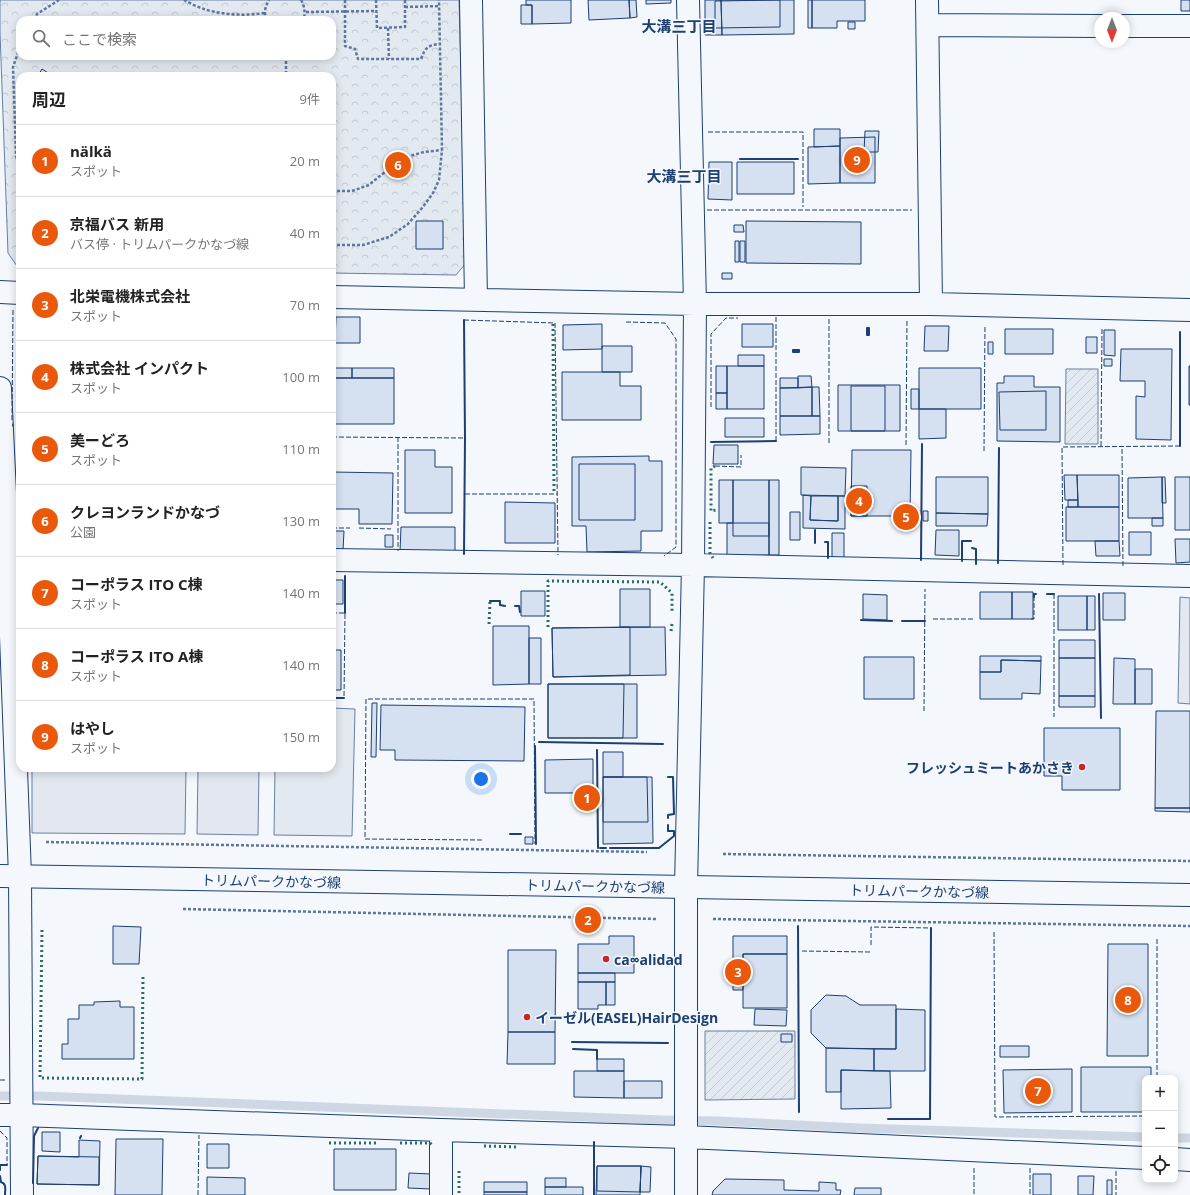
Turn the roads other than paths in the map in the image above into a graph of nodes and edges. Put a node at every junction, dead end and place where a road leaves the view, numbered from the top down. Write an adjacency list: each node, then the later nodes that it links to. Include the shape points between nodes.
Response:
1 (470, 0): 11 (street)
2 (688, 0): 12 (street)
3 (927, 0): 4 (street)
4 (928, 25): 5 (street); 13 (street)
5 (1094, 26)
6 (1130, 26): 7 (street)
7 (1190, 26)
8 (0, 292): 9 (street)
9 (16, 293)
10 (336, 297): 11 (street)
11 (476, 300): 12 (street)
12 (695, 304): 13 (street); 18 (street)
13 (931, 304): 14 (street)
14 (1190, 310)
15 (0, 388): 16 (street)
16 (9, 556): 20 (street)
17 (336, 560): 18 (street)
18 (693, 565): 19 (street); 21 (street)
19 (1190, 576)
20 (10, 876): 21 (street, トリムパークかなづ線); 24 (street)
21 (686, 887): 22 (street, トリムパークかなづ線); 26 (street)
22 (1190, 895)
23 (0, 1115): 24 (street)
24 (21, 1115): 25 (street); 30 (street)
25 (441, 1130): 26 (street); 31 (street)
26 (686, 1137): 27 (street); 32 (street)
27 (1142, 1158)
28 (1178, 1159): 29 (street)
29 (1190, 1160)
30 (22, 1195)
31 (441, 1195)
32 (686, 1195)

